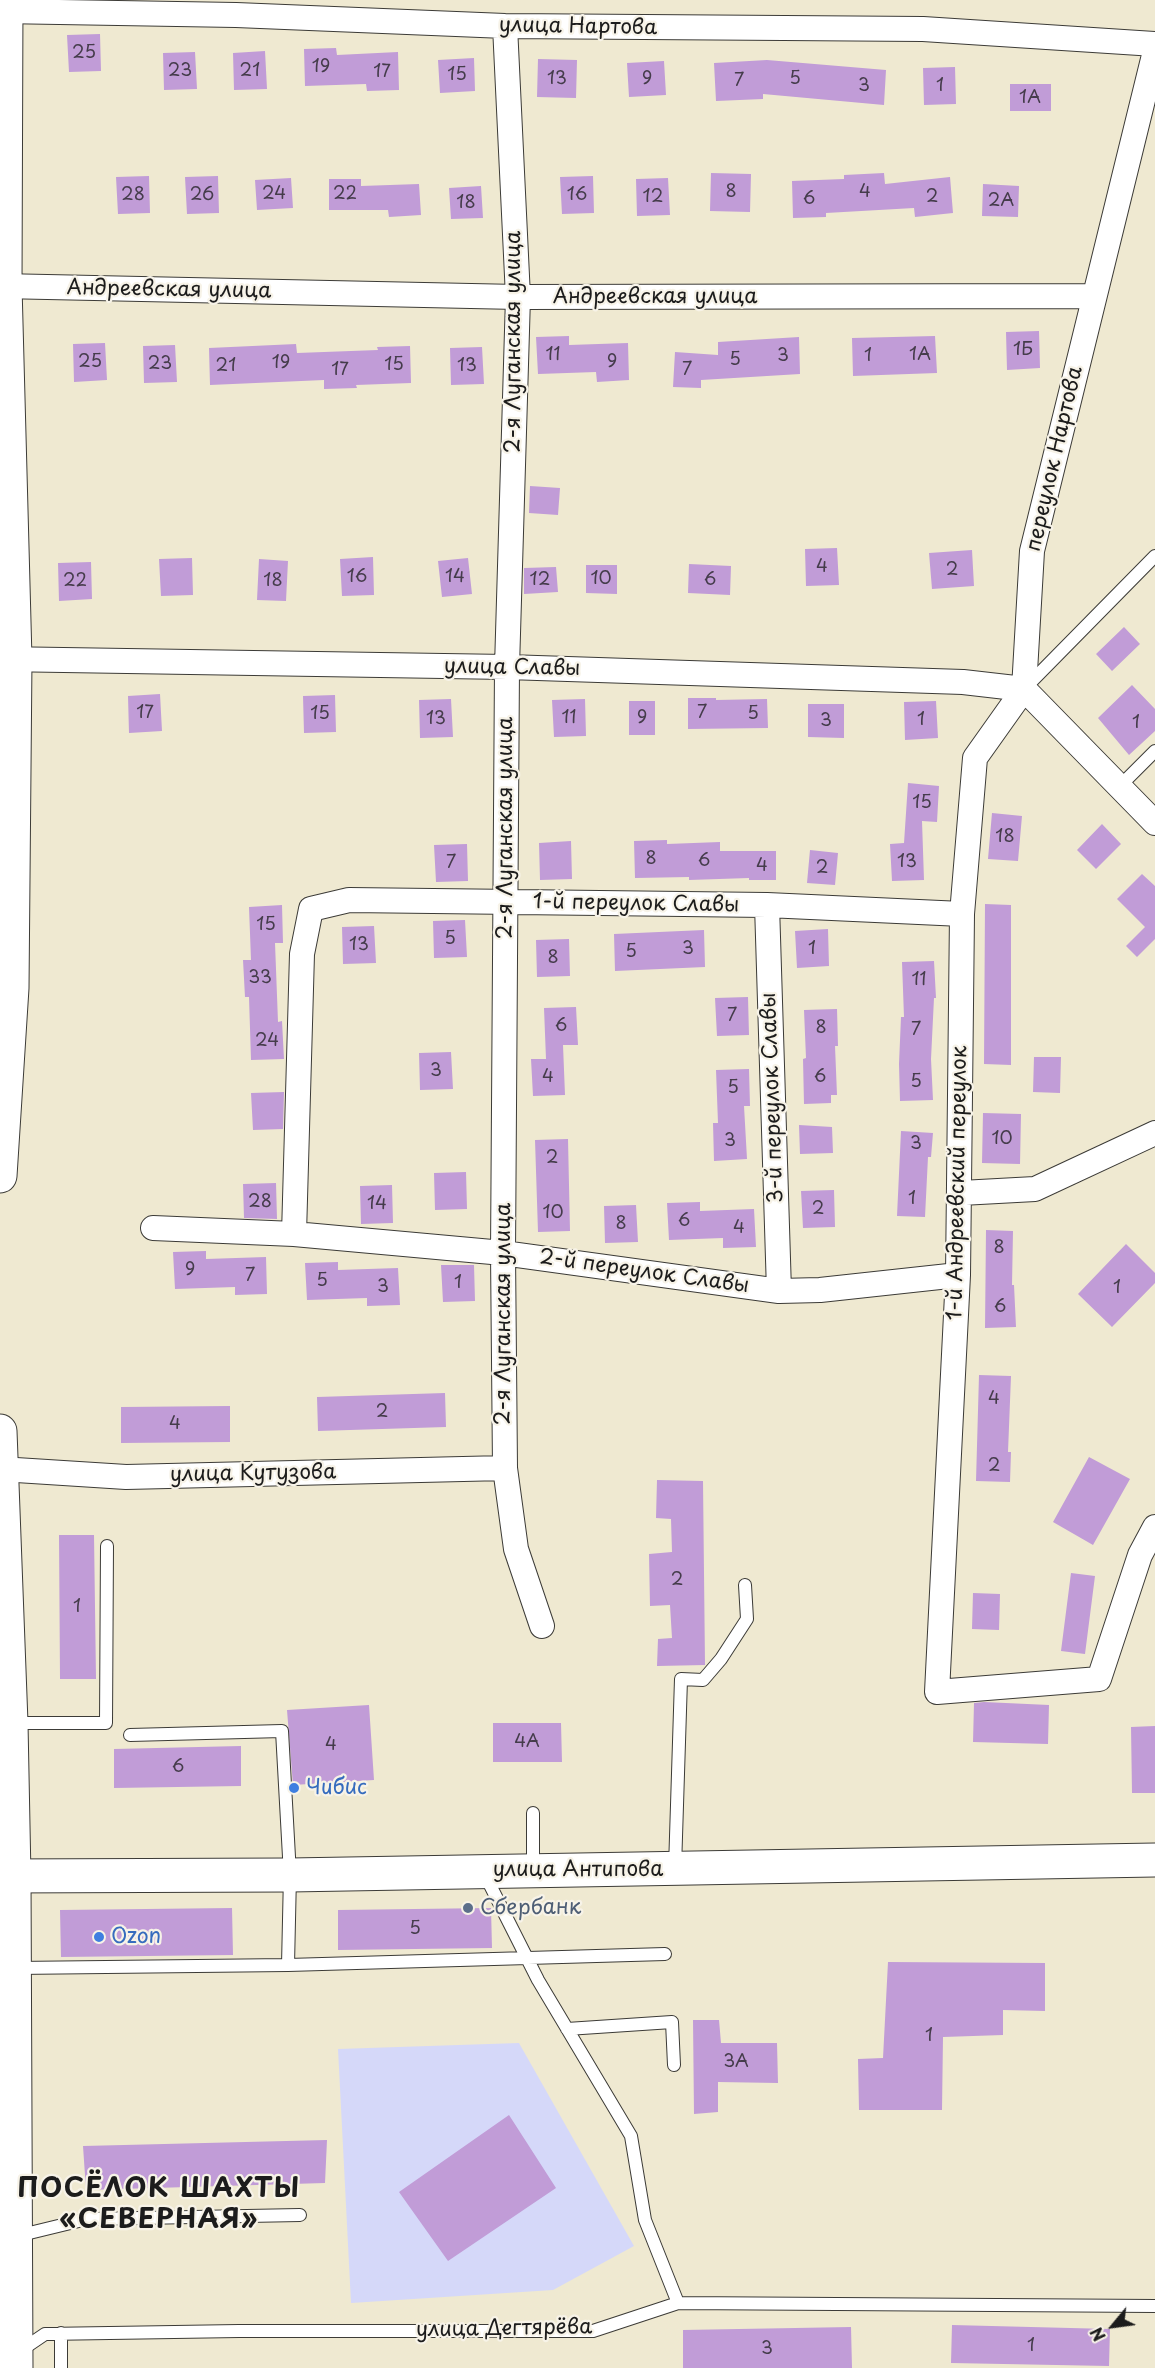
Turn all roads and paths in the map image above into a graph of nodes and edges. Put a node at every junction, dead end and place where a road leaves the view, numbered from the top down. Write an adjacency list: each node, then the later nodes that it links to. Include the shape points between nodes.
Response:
1 (4, 7): 2 (street, улица Нартова); 5 (main road)
2 (505, 26): 3 (street, улица Нартова, via 923,29); 7 (street, 2-я Луганская улица)
3 (1155, 44)
4 (1155, 51): 6 (street, переулок Нартова)
5 (2, 286): 7 (street, Андреевская улица); 9 (main road)
6 (1094, 296): 7 (street, Андреевская улица); 11 (street, переулок Нартова, via 1032,551)
7 (518, 297): 10 (street, 2-я Луганская улица)
8 (1155, 556): 11 (lane)
9 (8, 659): 10 (street, улица Славы); 18 (main road)
10 (507, 667): 11 (street, улица Славы, via 963,682); 15 (street, 2-я Луганская улица)
11 (1024, 689): 13 (street); 17 (street, 1-й Андреевский переулок, via 975,758)
12 (1155, 751): 13 (lane)
13 (1119, 787): 14 (street)
14 (1155, 823)
15 (505, 903): 16 (street, 1-й переулок Славы); 23 (street, 1-й переулок Славы, via 349,900 311,909 302,954); 24 (street, 2-я Луганская улица)
16 (767, 905): 17 (street, 1-й переулок Славы); 26 (street, 3-й переулок Славы)
17 (962, 914): 21 (street, 1-й Андреевский переулок)
18 (6, 988): 20 (main road)
19 (1155, 1133): 21 (street, via 1035,1189)
20 (0, 1176)
21 (961, 1193): 25 (street, 1-й Андреевский переулок)
22 (153, 1228): 23 (street, 2-й переулок Славы)
23 (294, 1234): 24 (street, 2-й переулок Славы)
24 (503, 1253): 26 (street, 2-й переулок Славы); 28 (street, 2-я Луганская улица)
25 (958, 1275): 26 (street, 2-й переулок Славы); 30 (street, 1-й Андреевский переулок, via 937,1692 1099,1679 1140,1555)
26 (778, 1291)
27 (0, 1431): 29 (main road)
28 (505, 1468): 29 (street, улица Кутузова, via 126,1477); 33 (street, 2-я Луганская улица, via 516,1549)
29 (1, 1469): 34 (main road)
30 (1155, 1527)
31 (107, 1546): 34 (lane, via 106,1723)
32 (745, 1586): 38 (lane, via 747,1619 721,1659 703,1680 681,1679)
33 (542, 1626)
34 (11, 1723): 42 (main road)
35 (130, 1735): 41 (lane, via 282,1731)
36 (533, 1813): 40 (lane)
37 (1155, 1860): 38 (main road, улица Антипова)
38 (675, 1869): 40 (main road, улица Антипова)
39 (483, 1870): 40 (main road, улица Антипова); 41 (main road, улица Антипова); 44 (lane)
40 (533, 1870)
41 (290, 1875): 42 (main road, улица Антипова); 45 (lane)
42 (7, 1876): 46 (main road)
43 (665, 1954): 44 (lane)
44 (527, 1958): 45 (lane); 47 (lane)
45 (288, 1965): 46 (lane)
46 (15, 1968): 49 (main road)
47 (567, 2029): 48 (lane, via 672,2022); 52 (lane, via 631,2136 645,2220)
48 (674, 2065)
49 (8, 2090): 51 (main road)
50 (300, 2215): 51 (lane, via 87,2219)
51 (16, 2236): 55 (main road)
52 (678, 2303): 53 (lane, улица Дегтярёва); 54 (lane, улица Дегтярёва, via 593,2331)
53 (1155, 2306)
54 (61, 2334): 55 (lane, улица Дегтярёва, via 45,2334); 56 (lane)
55 (11, 2359)
56 (61, 2368)

